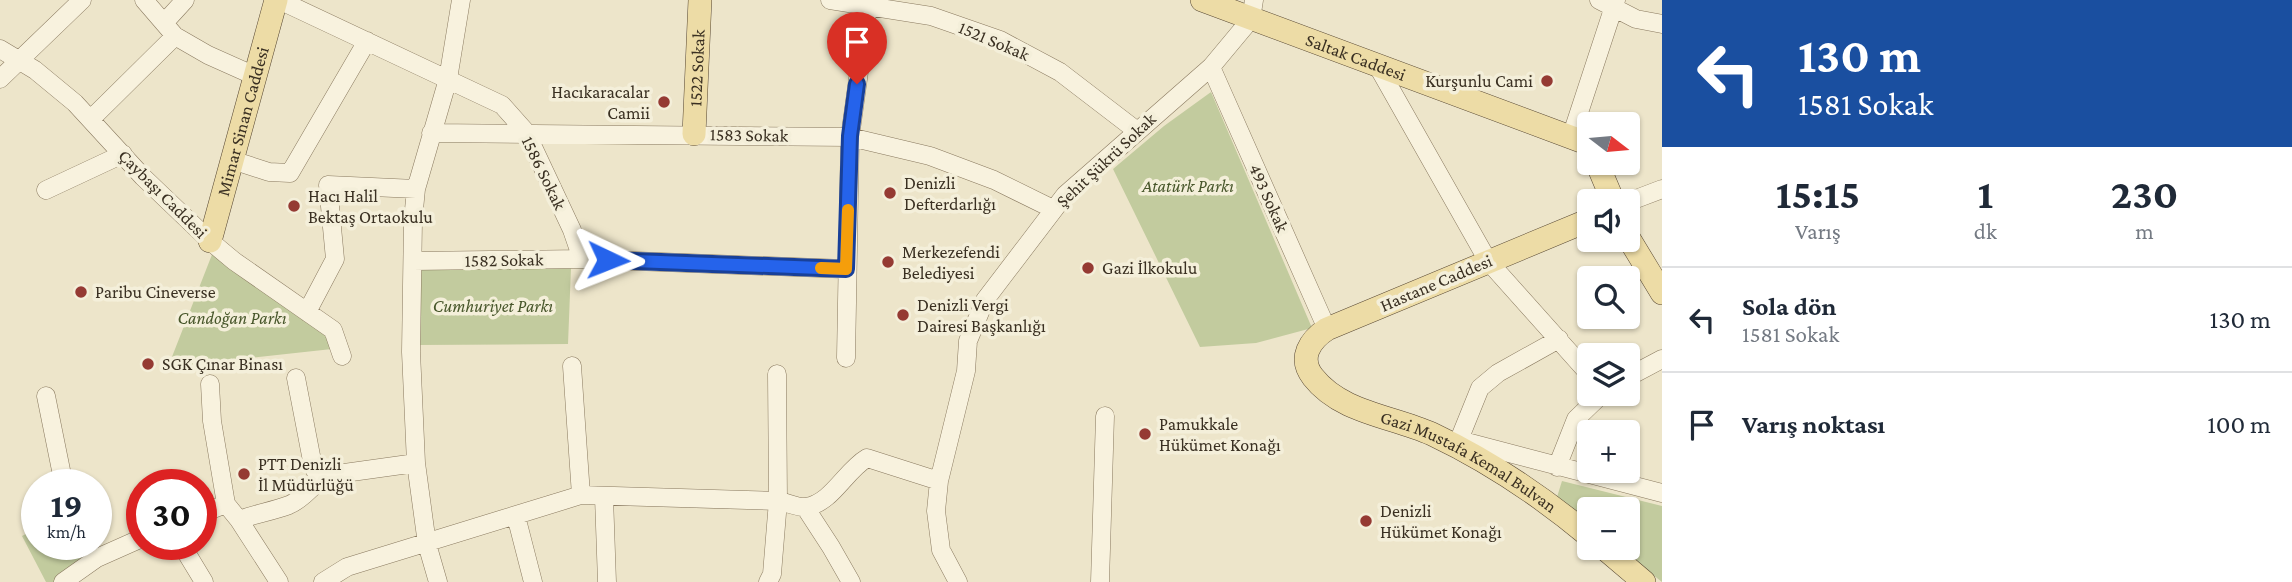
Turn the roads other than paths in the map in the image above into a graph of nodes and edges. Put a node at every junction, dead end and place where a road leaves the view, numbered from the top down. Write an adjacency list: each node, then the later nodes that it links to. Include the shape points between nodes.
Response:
1 (82, 0): 16 (street)
2 (144, 0): 13 (street)
3 (186, 0): 13 (street)
4 (278, 0): 14 (street, 1586 Sokak); 19 (main road, Mimar Sinan Caddesi)
5 (461, 0): 21 (street)
6 (700, 0): 27 (main road, 1522 Sokak)
7 (830, 0): 10 (street, 1521 Sokak)
8 (1202, 0): 11 (main road, Saltak Caddesi)
9 (1609, 3): 12 (street, via 1636,19); 22 (street)
10 (868, 6): 24 (street, 1521 Sokak, via 931,16 1000,40 1060,72); 28 (street)
11 (1252, 9): 17 (main road, Saltak Caddesi); 18 (street, Şehit Şükrü Sokak)
12 (1662, 23)
13 (170, 30): 19 (street, via 208,55); 23 (street)
14 (367, 41): 21 (street, 1586 Sokak); 31 (street, via 290,173 269,172)
15 (0, 49): 16 (street, Çaybaşı Caddesi)
16 (19, 60): 20 (street); 23 (street, Çaybaşı Caddesi)
17 (1377, 65): 29 (main road, Saltak Caddesi); 42 (street)
18 (1211, 67): 24 (street, Şehit Şükrü Sokak); 46 (street, 493 Sokak)
19 (255, 76): 31 (main road, Mimar Sinan Caddesi)
20 (0, 79)
21 (448, 79): 25 (street, 1586 Sokak, via 502,106); 26 (street)
22 (1586, 112)
23 (91, 119): 30 (street, Çaybaşı Caddesi)
24 (1137, 131): 36 (street, Şehit Şükrü Sokak)
25 (526, 132): 26 (street, 1583 Sokak); 27 (street, 1583 Sokak); 40 (street, 1586 Sokak)
26 (431, 133): 32 (street)
27 (694, 134): 28 (street, 1583 Sokak)
28 (850, 136): 36 (street, 1583 Sokak, via 930,156); 43 (street)
29 (1577, 139)
30 (123, 153): 34 (street); 38 (street, Çaybaşı Caddesi)
31 (232, 160): 38 (main road, Mimar Sinan Caddesi)
32 (416, 188): 41 (street); 45 (street, via 328,185 335,259)
33 (1662, 189): 35 (street)
34 (46, 190)
35 (1640, 197)
36 (1053, 209): 67 (street, Şehit Şükrü Sokak, via 985,300 968,341)
37 (1577, 225): 42 (main road, Hastane Caddesi)
38 (210, 241): 45 (street, Çaybaşı Caddesi)
39 (1637, 252): 44 (main road)
40 (582, 260): 41 (street, 1582 Sokak); 43 (street, 1582 Sokak)
41 (413, 261): 63 (street)
42 (1488, 261): 46 (main road, Hastane Caddesi); 47 (street)
43 (846, 269): 48 (street)
44 (1662, 293)
45 (307, 312): 49 (street, Çaybaşı Caddesi, via 333,330)
46 (1327, 329): 58 (main road, Hastane Caddesi, via 1310,345 1307,368)
47 (1559, 339): 51 (street); 62 (street, via 1480,388)
48 (846, 350)
49 (342, 356)
50 (1662, 359): 53 (street)
51 (1577, 360)
52 (572, 366): 69 (street)
53 (1640, 371)
54 (777, 374): 71 (street)
55 (296, 379): 66 (street)
56 (210, 384): 72 (street)
57 (46, 396): 65 (street)
58 (1339, 402): 61 (main road, Gazi Mustafa Kemal Bulvan)
59 (1590, 406): 64 (street, via 1576,419)
60 (1105, 416): 94 (street)
61 (1432, 435): 62 (street); 77 (main road, Gazi Mustafa Kemal Bulvan, via 1499,470)
62 (1459, 439): 64 (street)
63 (416, 463): 66 (street); 78 (street)
64 (1557, 467): 68 (street)
65 (60, 469)
66 (319, 480): 76 (street, via 290,505)
67 (939, 481): 73 (street, via 867,458 827,496); 93 (street, Şehit Şükrü Sokak, via 937,532)
68 (1662, 493)
69 (581, 495): 70 (street); 75 (street)
70 (604, 497): 71 (street); 90 (street)
71 (778, 500): 73 (street); 91 (street)
72 (226, 504): 74 (street); 76 (street)
73 (805, 507): 92 (street)
74 (217, 508)
75 (516, 516): 78 (street); 89 (street)
76 (239, 520): 86 (street)
77 (1577, 526)
78 (427, 544): 82 (street); 88 (street)
79 (89, 560): 83 (street)
80 (191, 560): 85 (street)
81 (1618, 560): 95 (main road)
82 (352, 575): 87 (street)
83 (81, 576): 84 (street)
84 (63, 582)
85 (204, 582)
86 (279, 582)
87 (323, 582)
88 (438, 582)
89 (533, 582)
90 (607, 582)
91 (768, 582)
92 (851, 582)
93 (958, 582)
94 (1100, 582)
95 (1644, 582)

